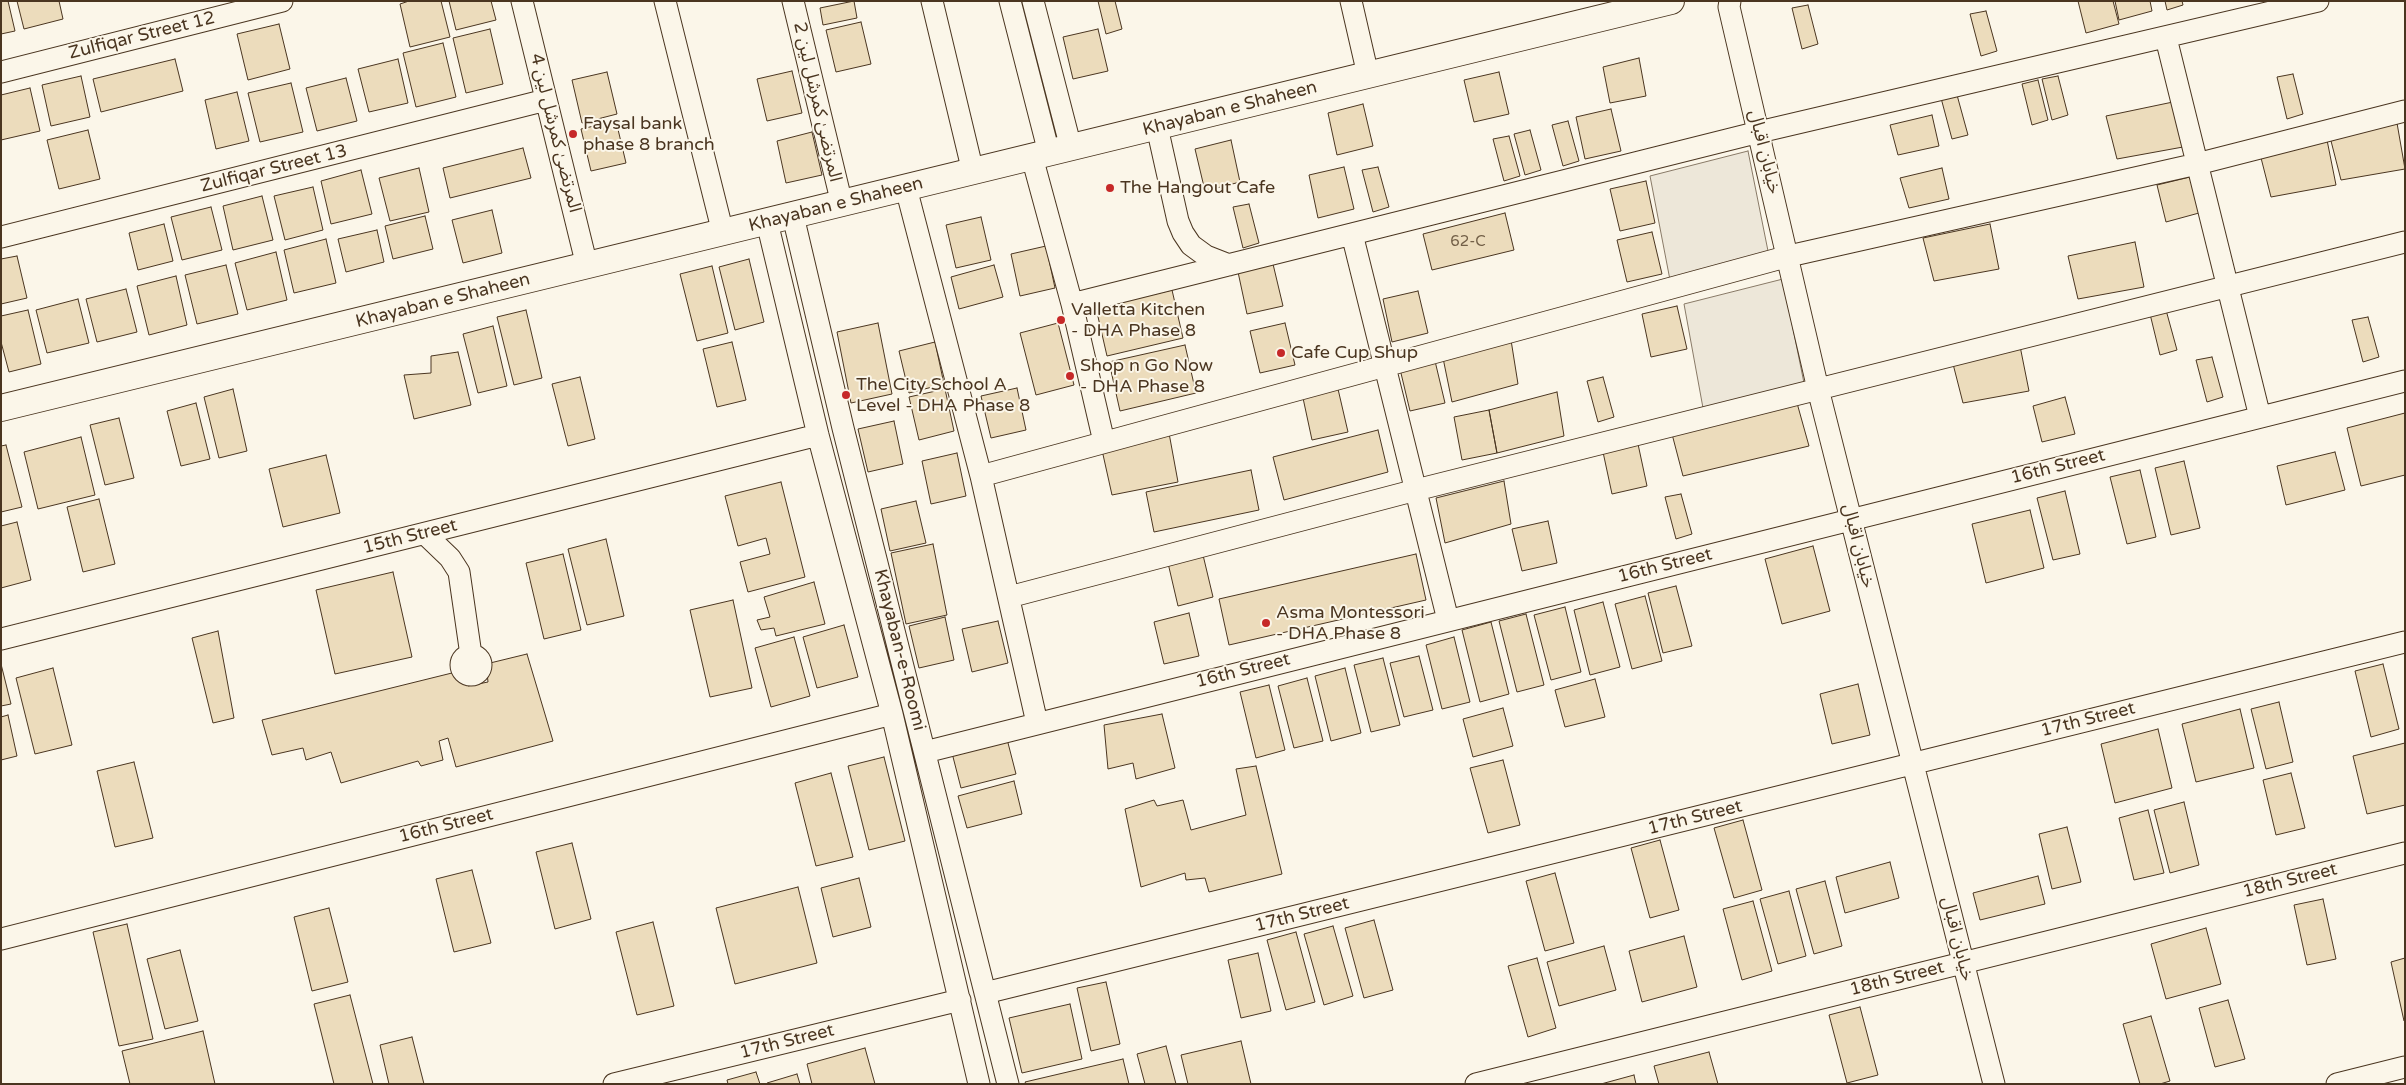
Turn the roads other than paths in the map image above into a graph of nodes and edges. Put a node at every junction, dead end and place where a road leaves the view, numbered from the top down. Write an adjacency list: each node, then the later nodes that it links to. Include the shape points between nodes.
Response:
1 (282, 1): 13 (street, Zulfiqar Street 12)
2 (522, 1): 15 (street, المرتضیٰ کمرشل لین 4)
3 (665, 1): 26 (street)
4 (793, 1): 23 (street, المرتضیٰ کمرشل لین 2)
5 (932, 1): 21 (street)
6 (1010, 1): 19 (street)
7 (1033, 1): 19 (street)
8 (1351, 1): 14 (street)
9 (1671, 1): 14 (main road, Khayaban e Shaheen)
10 (2315, 2): 12 (street)
11 (1727, 3): 18 (street, خیابان اقبال)
12 (2166, 38): 18 (street); 20 (street)
13 (1, 72)
14 (1368, 75): 17 (main road, Khayaban e Shaheen)
15 (546, 100): 28 (street, Zulfiqar Street 13); 32 (street, المرتضیٰ کمرشل لین 4)
16 (2405, 110): 20 (street)
17 (1157, 127): 19 (main road, Khayaban e Shaheen); 31 (street, via 1183,233 1191,245 1206,256)
18 (1759, 132): 27 (street); 30 (street, خیابان اقبال)
19 (1051, 153): 21 (main road, Khayaban e Shaheen); 34 (street)
20 (2197, 164): 30 (street); 33 (street)
21 (973, 172): 22 (main road, Khayaban e Shaheen)
22 (906, 188): 23 (main road, Khayaban e Shaheen); 42 (street)
23 (842, 204): 24 (main road, Khayaban e Shaheen)
24 (793, 216): 25 (main road, Khayaban e Shaheen); 53 (street, Khayaban-e-Roomi)
25 (767, 222): 26 (main road, Khayaban e Shaheen); 40 (street, Khayaban-e-Roomi)
26 (723, 233): 32 (main road, Khayaban e Shaheen)
27 (1352, 234): 31 (street); 35 (street)
28 (1, 237)
29 (2405, 242): 33 (street)
30 (1789, 256): 35 (street); 37 (street, خیابان اقبال)
31 (1229, 265): 34 (street)
32 (587, 266): 38 (main road, Khayaban e Shaheen)
33 (2228, 288): 37 (street); 39 (street)
34 (1072, 304): 41 (street)
35 (1386, 365): 41 (street); 43 (street)
36 (2405, 380): 39 (street, 16th Street)
37 (1818, 389): 43 (street); 44 (street, خیابان اقبال)
38 (1, 408)
39 (2260, 417): 44 (street, 16th Street)
40 (818, 435): 45 (street, 15th Street); 51 (street, Khayaban-e-Roomi)
41 (1104, 442): 42 (street)
42 (981, 476): 46 (street)
43 (1416, 490): 46 (street); 47 (street)
44 (1851, 519): 47 (street, 16th Street); 54 (street, خیابان اقبال)
45 (425, 534): 48 (street, 15th Street); 50 (street, via 450,558 459,572)
46 (1008, 597): 52 (street)
47 (1448, 620): 52 (street, 16th Street)
48 (1, 639)
49 (2405, 642): 54 (street, 17th Street)
50 (471, 655)
51 (892, 714): 56 (street, 16th Street); 59 (street, Khayaban-e-Roomi)
52 (1038, 722): 53 (street, 16th Street)
53 (925, 752): 58 (street, Khayaban-e-Roomi)
54 (1913, 764): 57 (street, خیابان اقبال); 58 (street, 17th Street)
55 (2405, 853): 57 (street, 18th Street)
56 (1, 939)
57 (1963, 962): 64 (street, 18th Street); 65 (street, خیابان اقبال)
58 (985, 993): 63 (street, Khayaban-e-Roomi)
59 (960, 1000): 61 (street, 17th Street); 62 (street, Khayaban-e-Roomi)
60 (2405, 1067): 66 (street)
61 (614, 1084)
62 (979, 1084)
63 (1008, 1084)
64 (1476, 1084)
65 (1994, 1084)
66 (2337, 1084)

